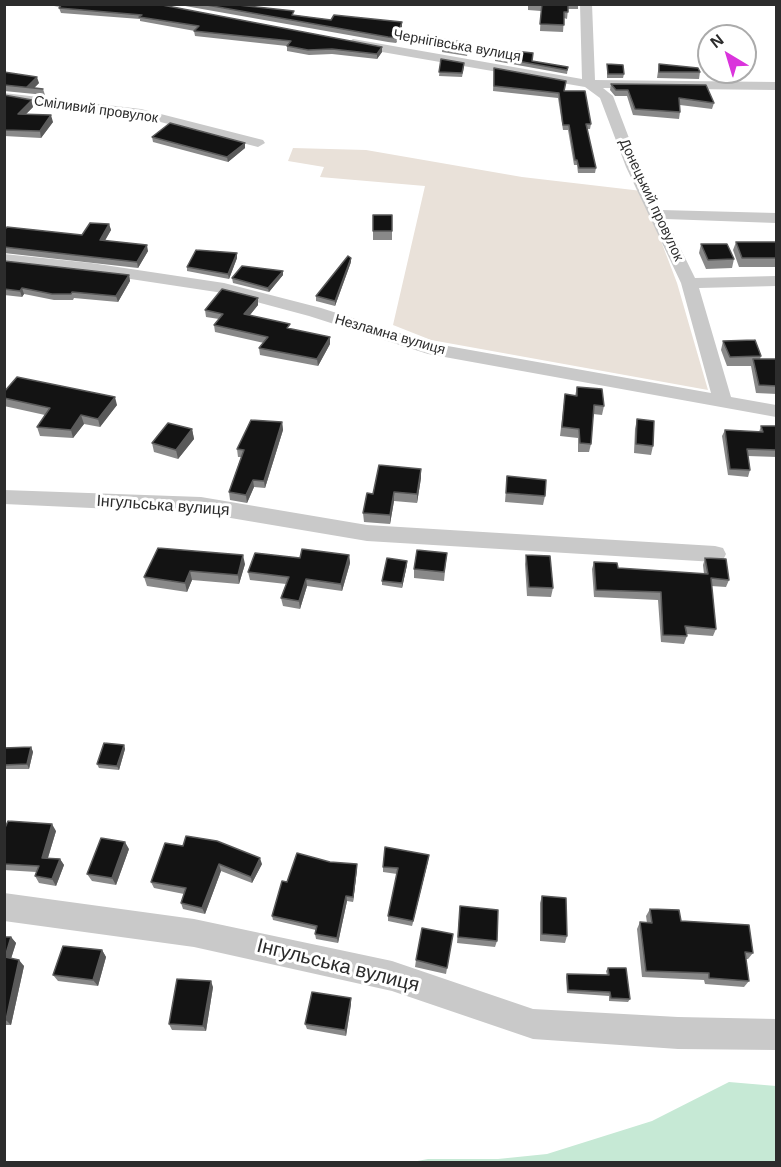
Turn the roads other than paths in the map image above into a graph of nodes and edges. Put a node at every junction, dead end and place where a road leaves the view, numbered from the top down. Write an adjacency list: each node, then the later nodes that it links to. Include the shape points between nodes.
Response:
1 (586, 4): 3 (street)
2 (345, 41): 3 (street, Чернігівська вулиця)
3 (589, 84): 4 (street, Чернігівська вулиця); 7 (street, Донецький провулок, via 606,96 633,167)
4 (777, 86)
5 (4, 97): 6 (street, Сміливий провулок, via 141,113)
6 (258, 143)
7 (657, 214): 8 (street); 11 (street, Донецький провулок)
8 (777, 218)
9 (4, 259): 12 (street, Незламна вулиця, via 224,288 428,348)
10 (777, 281): 11 (street)
11 (689, 283): 12 (street, Донецький провулок)
12 (723, 401): 13 (street, Незламна вулиця)
13 (777, 411)
14 (4, 497): 15 (street, Інгульська вулиця, via 201,505 366,533)
15 (716, 554)
16 (4, 907): 17 (street, Інгульська вулиця, via 194,933 393,976 533,1024)
17 (777, 1035)

